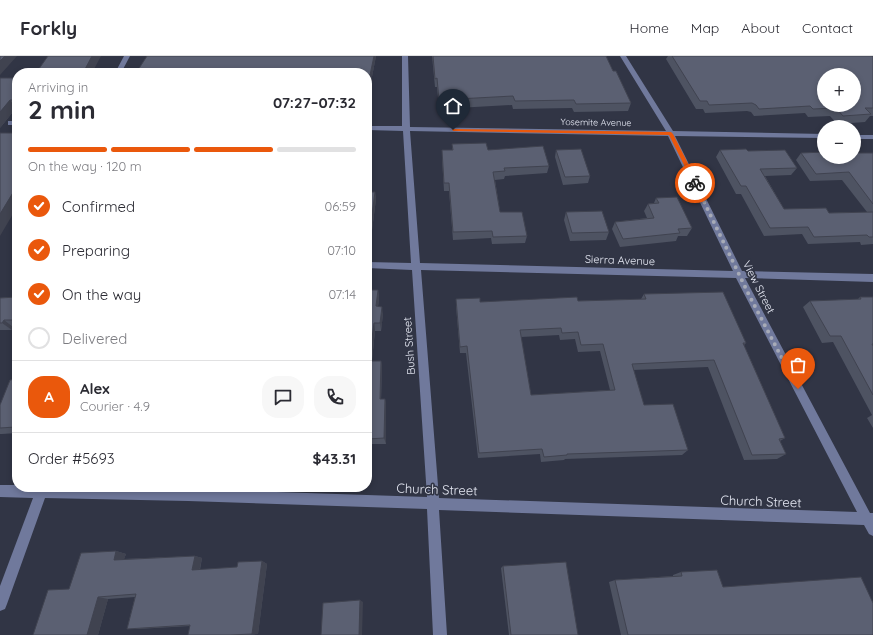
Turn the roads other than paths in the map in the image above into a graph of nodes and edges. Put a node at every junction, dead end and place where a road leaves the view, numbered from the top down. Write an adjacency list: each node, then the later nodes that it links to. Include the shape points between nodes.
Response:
1 (126, 56): 4 (street)
2 (405, 56): 6 (street, Bush Street)
3 (623, 56): 7 (street, View Street)
4 (120, 68)
5 (372, 128): 6 (street, Yosemite Avenue)
6 (406, 129): 7 (street, Yosemite Avenue); 12 (street, Bush Street)
7 (671, 134): 8 (street, Yosemite Avenue); 13 (street, View Street)
8 (817, 136)
9 (861, 137): 10 (street)
10 (873, 137)
11 (372, 265): 12 (street, Sierra Avenue)
12 (415, 266): 13 (street, Sierra Avenue); 18 (street, Bush Street)
13 (740, 275): 14 (street, Sierra Avenue); 19 (street, View Street)
14 (873, 278)
15 (0, 491): 16 (street, Church Street)
16 (12, 491)
17 (41, 492): 18 (street, Church Street); 21 (street)
18 (433, 503): 19 (street, Church Street); 22 (street, Bush Street)
19 (870, 519): 20 (street, View Street)
20 (873, 530)
21 (0, 604)
22 (440, 635)

